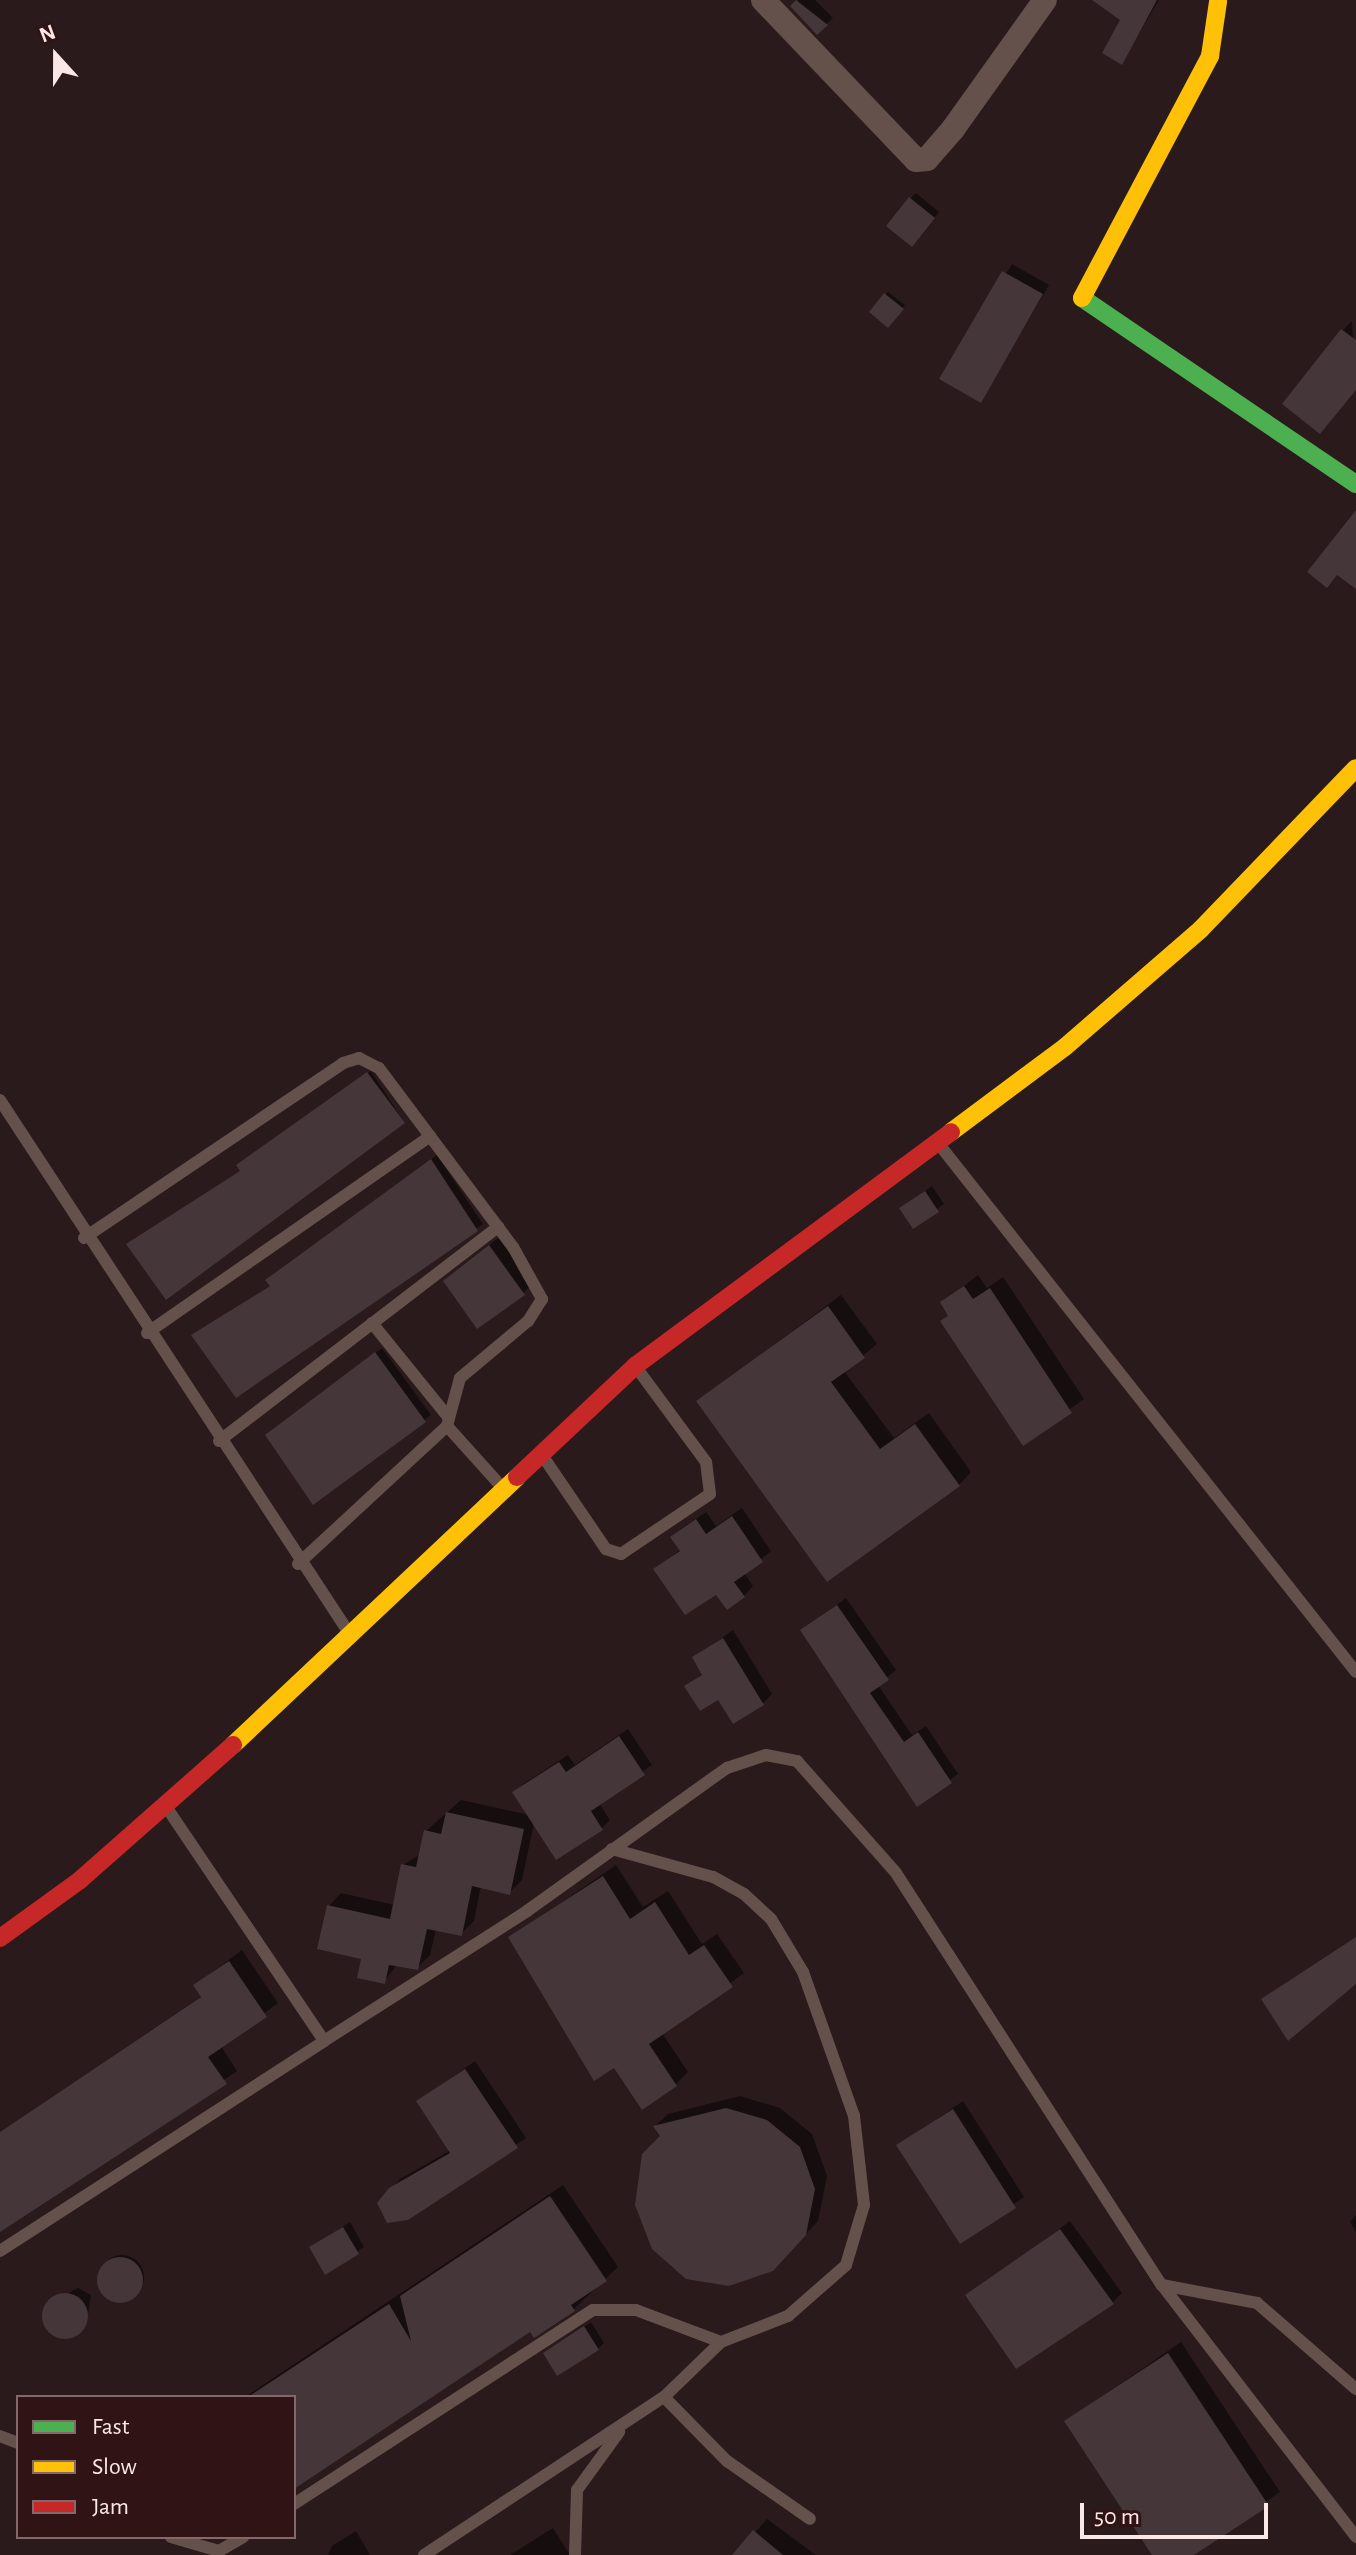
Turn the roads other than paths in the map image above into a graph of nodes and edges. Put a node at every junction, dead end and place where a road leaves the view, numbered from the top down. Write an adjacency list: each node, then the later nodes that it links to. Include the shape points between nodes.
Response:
1 (1045, 0): 3 (street, via 953,129 927,159 916,160)
2 (1218, 2): 4 (street, via 1210,56 1082,298)
3 (773, 4)
4 (1356, 484)
5 (1356, 768): 8 (street, via 1201,929 1065,1047)
6 (0, 1100): 10 (lane)
7 (430, 1136): 9 (lane); 10 (lane, via 379,1068 359,1058); 12 (lane)
8 (938, 1143): 13 (street, via 713,1302); 20 (lane)
9 (498, 1227): 11 (lane); 14 (lane, via 542,1299 528,1321 460,1378)
10 (84, 1238): 12 (lane)
11 (372, 1323): 14 (lane); 15 (lane)
12 (147, 1333): 15 (lane)
13 (635, 1366): 16 (street); 16 (lane, via 706,1462 710,1494 621,1554 606,1549)
14 (448, 1422): 17 (lane); 18 (lane)
15 (219, 1441): 18 (lane)
16 (541, 1452): 17 (street)
17 (502, 1487): 19 (street)
18 (298, 1564): 19 (lane)
19 (351, 1635): 21 (street)
20 (1356, 1672)
21 (165, 1806): 23 (street); 24 (lane)
22 (612, 1849): 24 (lane); 26 (lane, via 745,1759 797,1761 896,1873); 27 (lane, via 713,1877 771,1919 803,1972 854,2116 864,2205 846,2265 788,2316)
23 (0, 1938)
24 (324, 2041): 25 (lane)
25 (0, 2251)
26 (1162, 2285): 28 (lane, via 1257,2303); 33 (lane)
27 (721, 2342): 29 (lane); 31 (lane, via 636,2310 593,2310)
28 (1356, 2389)
29 (664, 2397): 30 (lane); 32 (lane, via 727,2461)
30 (623, 2426): 36 (lane); 37 (lane, via 577,2490)
31 (296, 2503)
32 (810, 2519)
33 (1356, 2537)
34 (178, 2539): 35 (lane, via 219,2551)
35 (240, 2539)
36 (424, 2555)
37 (575, 2555)

